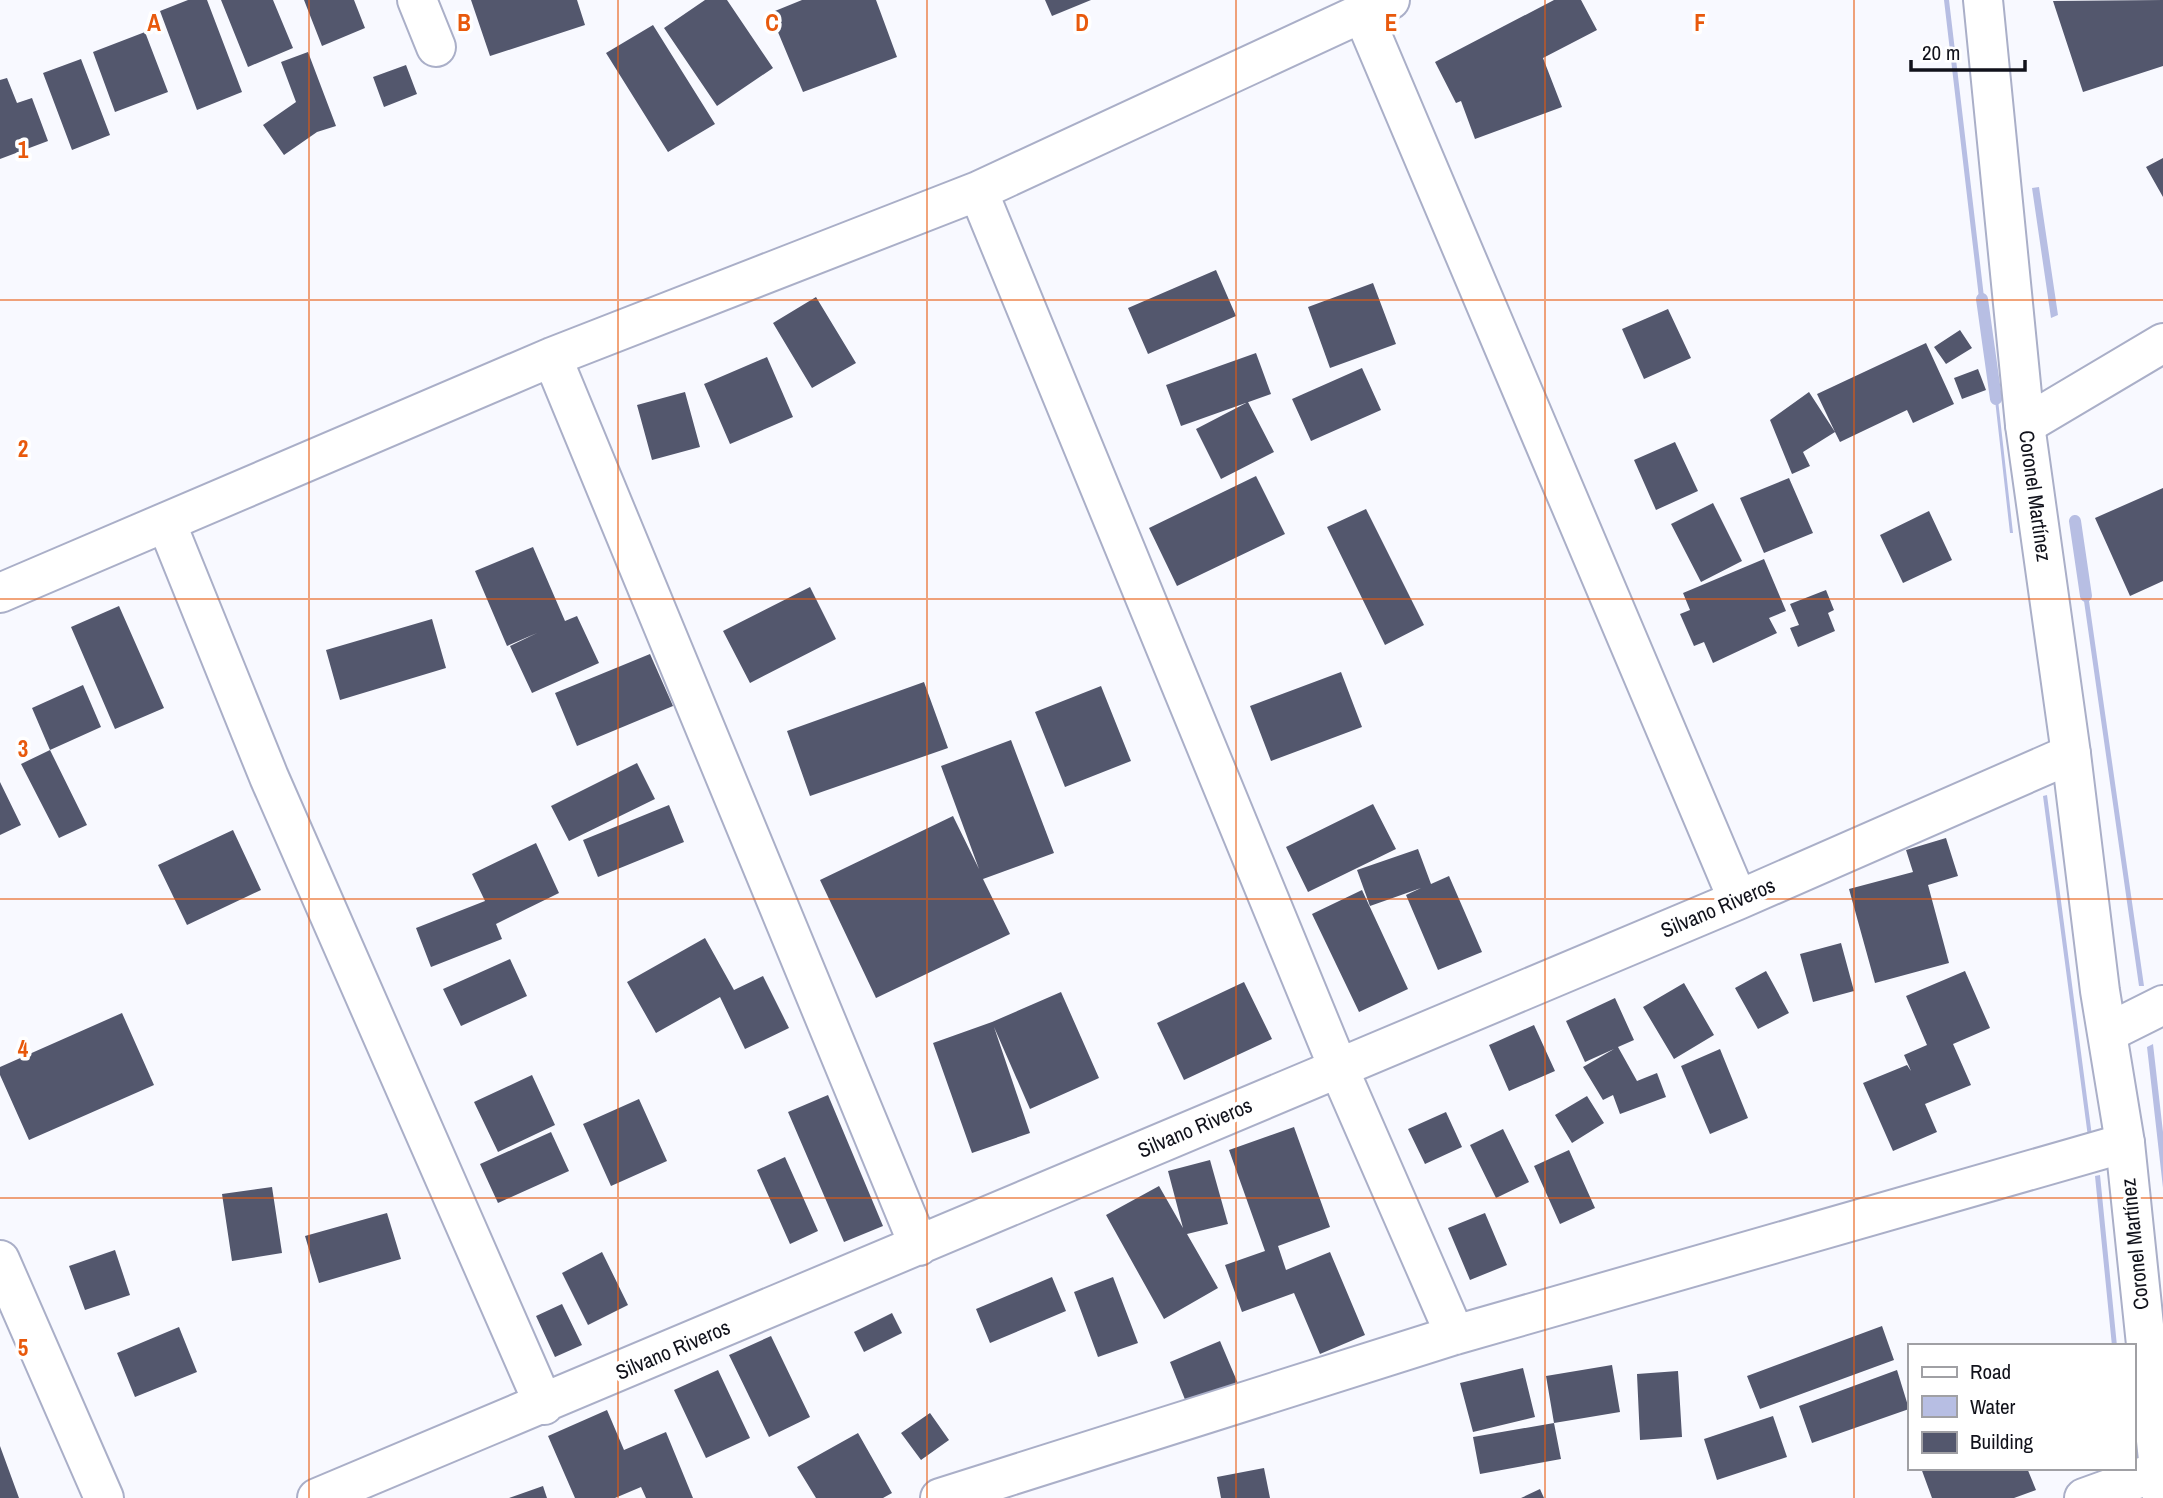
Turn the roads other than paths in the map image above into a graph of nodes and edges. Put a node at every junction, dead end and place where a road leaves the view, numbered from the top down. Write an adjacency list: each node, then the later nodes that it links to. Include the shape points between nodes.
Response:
1 (417, 0): 4 (street)
2 (1983, 0): 8 (street, Coronel Martínez)
3 (1376, 6): 5 (street); 12 (street)
4 (436, 47)
5 (978, 191): 7 (street); 15 (street)
6 (2163, 343): 8 (street)
7 (552, 357): 9 (street); 17 (street)
8 (2025, 425): 11 (street, Coronel Martínez)
9 (166, 522): 10 (street); 20 (street, via 268,777)
10 (0, 593)
11 (2071, 754): 12 (street, Silvano Riveros); 14 (street, Coronel Martínez)
12 (1738, 900): 15 (street, Silvano Riveros)
13 (2163, 1005): 14 (street)
14 (2109, 1032): 16 (street, Coronel Martínez)
15 (1338, 1067): 17 (street, Silvano Riveros); 19 (street)
16 (2125, 1143): 19 (street); 21 (street, Coronel Martínez)
17 (919, 1246): 20 (street, Silvano Riveros)
18 (0, 1260): 22 (street)
19 (1455, 1335): 24 (street)
20 (544, 1405): 23 (street, Silvano Riveros)
21 (2160, 1484): 25 (street)
22 (104, 1498)
23 (317, 1498)
24 (940, 1498)
25 (2084, 1498)

